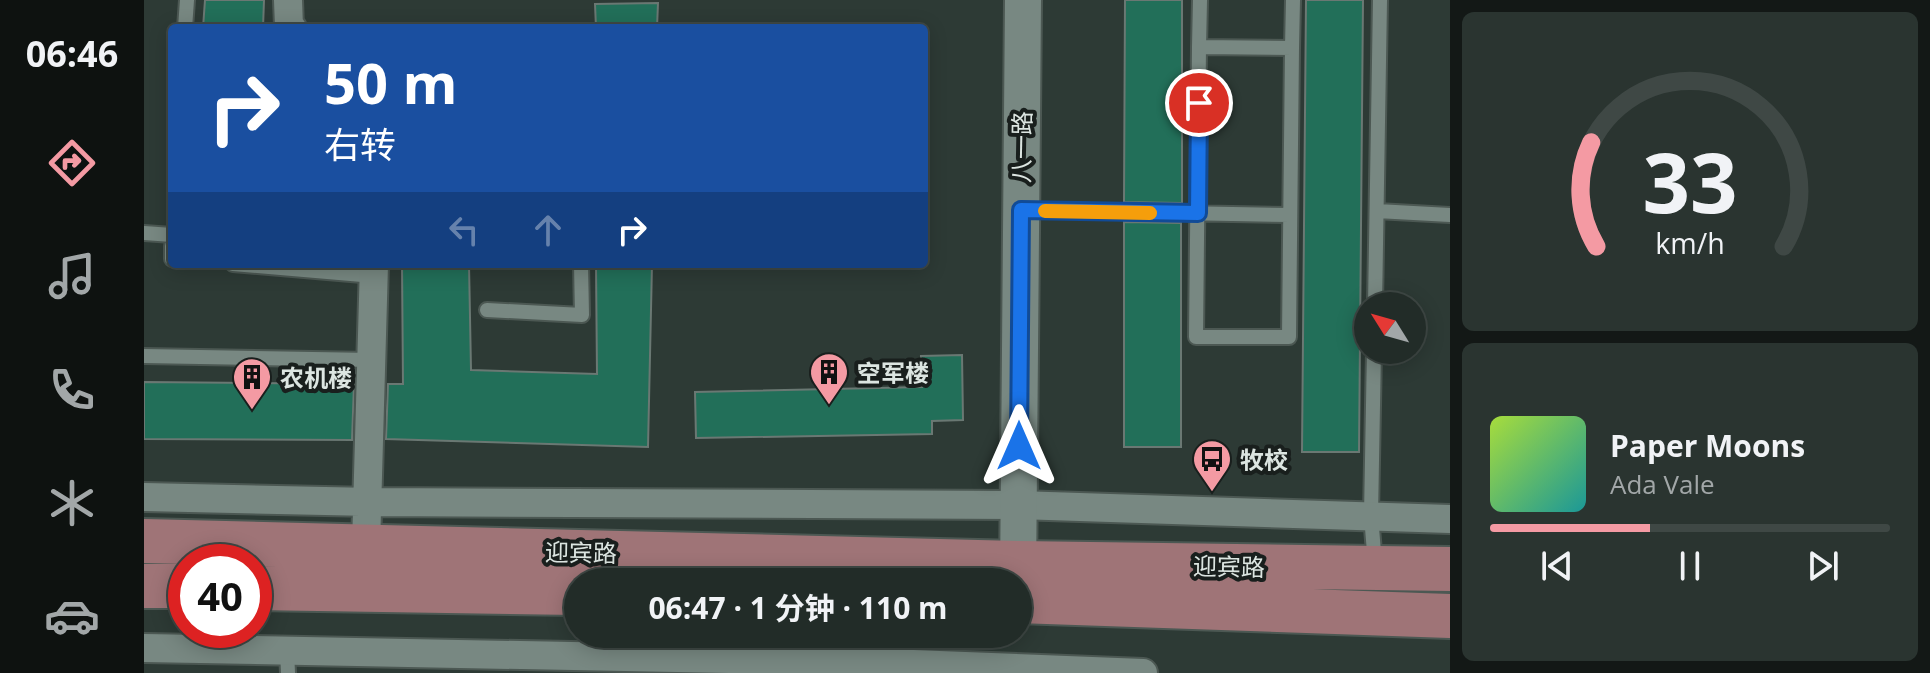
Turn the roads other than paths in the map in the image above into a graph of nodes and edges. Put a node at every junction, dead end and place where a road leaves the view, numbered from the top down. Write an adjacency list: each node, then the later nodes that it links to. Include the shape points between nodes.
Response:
1 (187, 0): 7 (lane)
2 (288, 0): 8 (street)
3 (1023, 0): 11 (street, 八一路)
4 (1200, 0): 9 (lane)
5 (1293, 0): 10 (lane)
6 (1380, 0): 12 (lane)
7 (185, 24)
8 (289, 24)
9 (1199, 47): 10 (lane); 13 (lane)
10 (1292, 48): 14 (lane)
11 (1021, 210): 13 (lane); 28 (street, 八一路)
12 (1377, 211): 15 (lane); 21 (lane)
13 (1198, 213): 14 (lane); 14 (lane, via 1196,337 1289,337)
14 (1290, 215)
15 (1450, 215)
16 (144, 233): 17 (lane)
17 (168, 235)
18 (327, 268): 20 (lane)
19 (581, 268): 22 (lane, via 582,315)
20 (374, 270): 24 (street)
21 (1375, 292)
22 (487, 310)
23 (144, 356): 24 (lane)
24 (372, 360): 27 (street)
25 (1374, 364): 29 (lane)
26 (144, 497): 27 (street)
27 (366, 502): 28 (street); 32 (street)
28 (1018, 505): 29 (street); 34 (street, 八一路)
29 (1371, 516): 30 (street); 35 (lane)
30 (1450, 519)
31 (144, 541): 32 (main road, 迎宾路)
32 (366, 546): 33 (main road, 迎宾路)
33 (764, 568)
34 (1018, 568)
35 (1375, 568): 36 (main road, 迎宾路); 37 (main road, 迎宾路)
36 (1450, 569)
37 (1032, 581)
38 (1032, 583): 43 (main road, 迎宾路)
39 (144, 586): 40 (main road)
40 (168, 586)
41 (272, 588): 42 (main road, 迎宾路)
42 (564, 593)
43 (1450, 616)
44 (144, 648): 45 (street)
45 (288, 662): 46 (street)
46 (835, 667): 47 (street)
47 (1143, 673)

